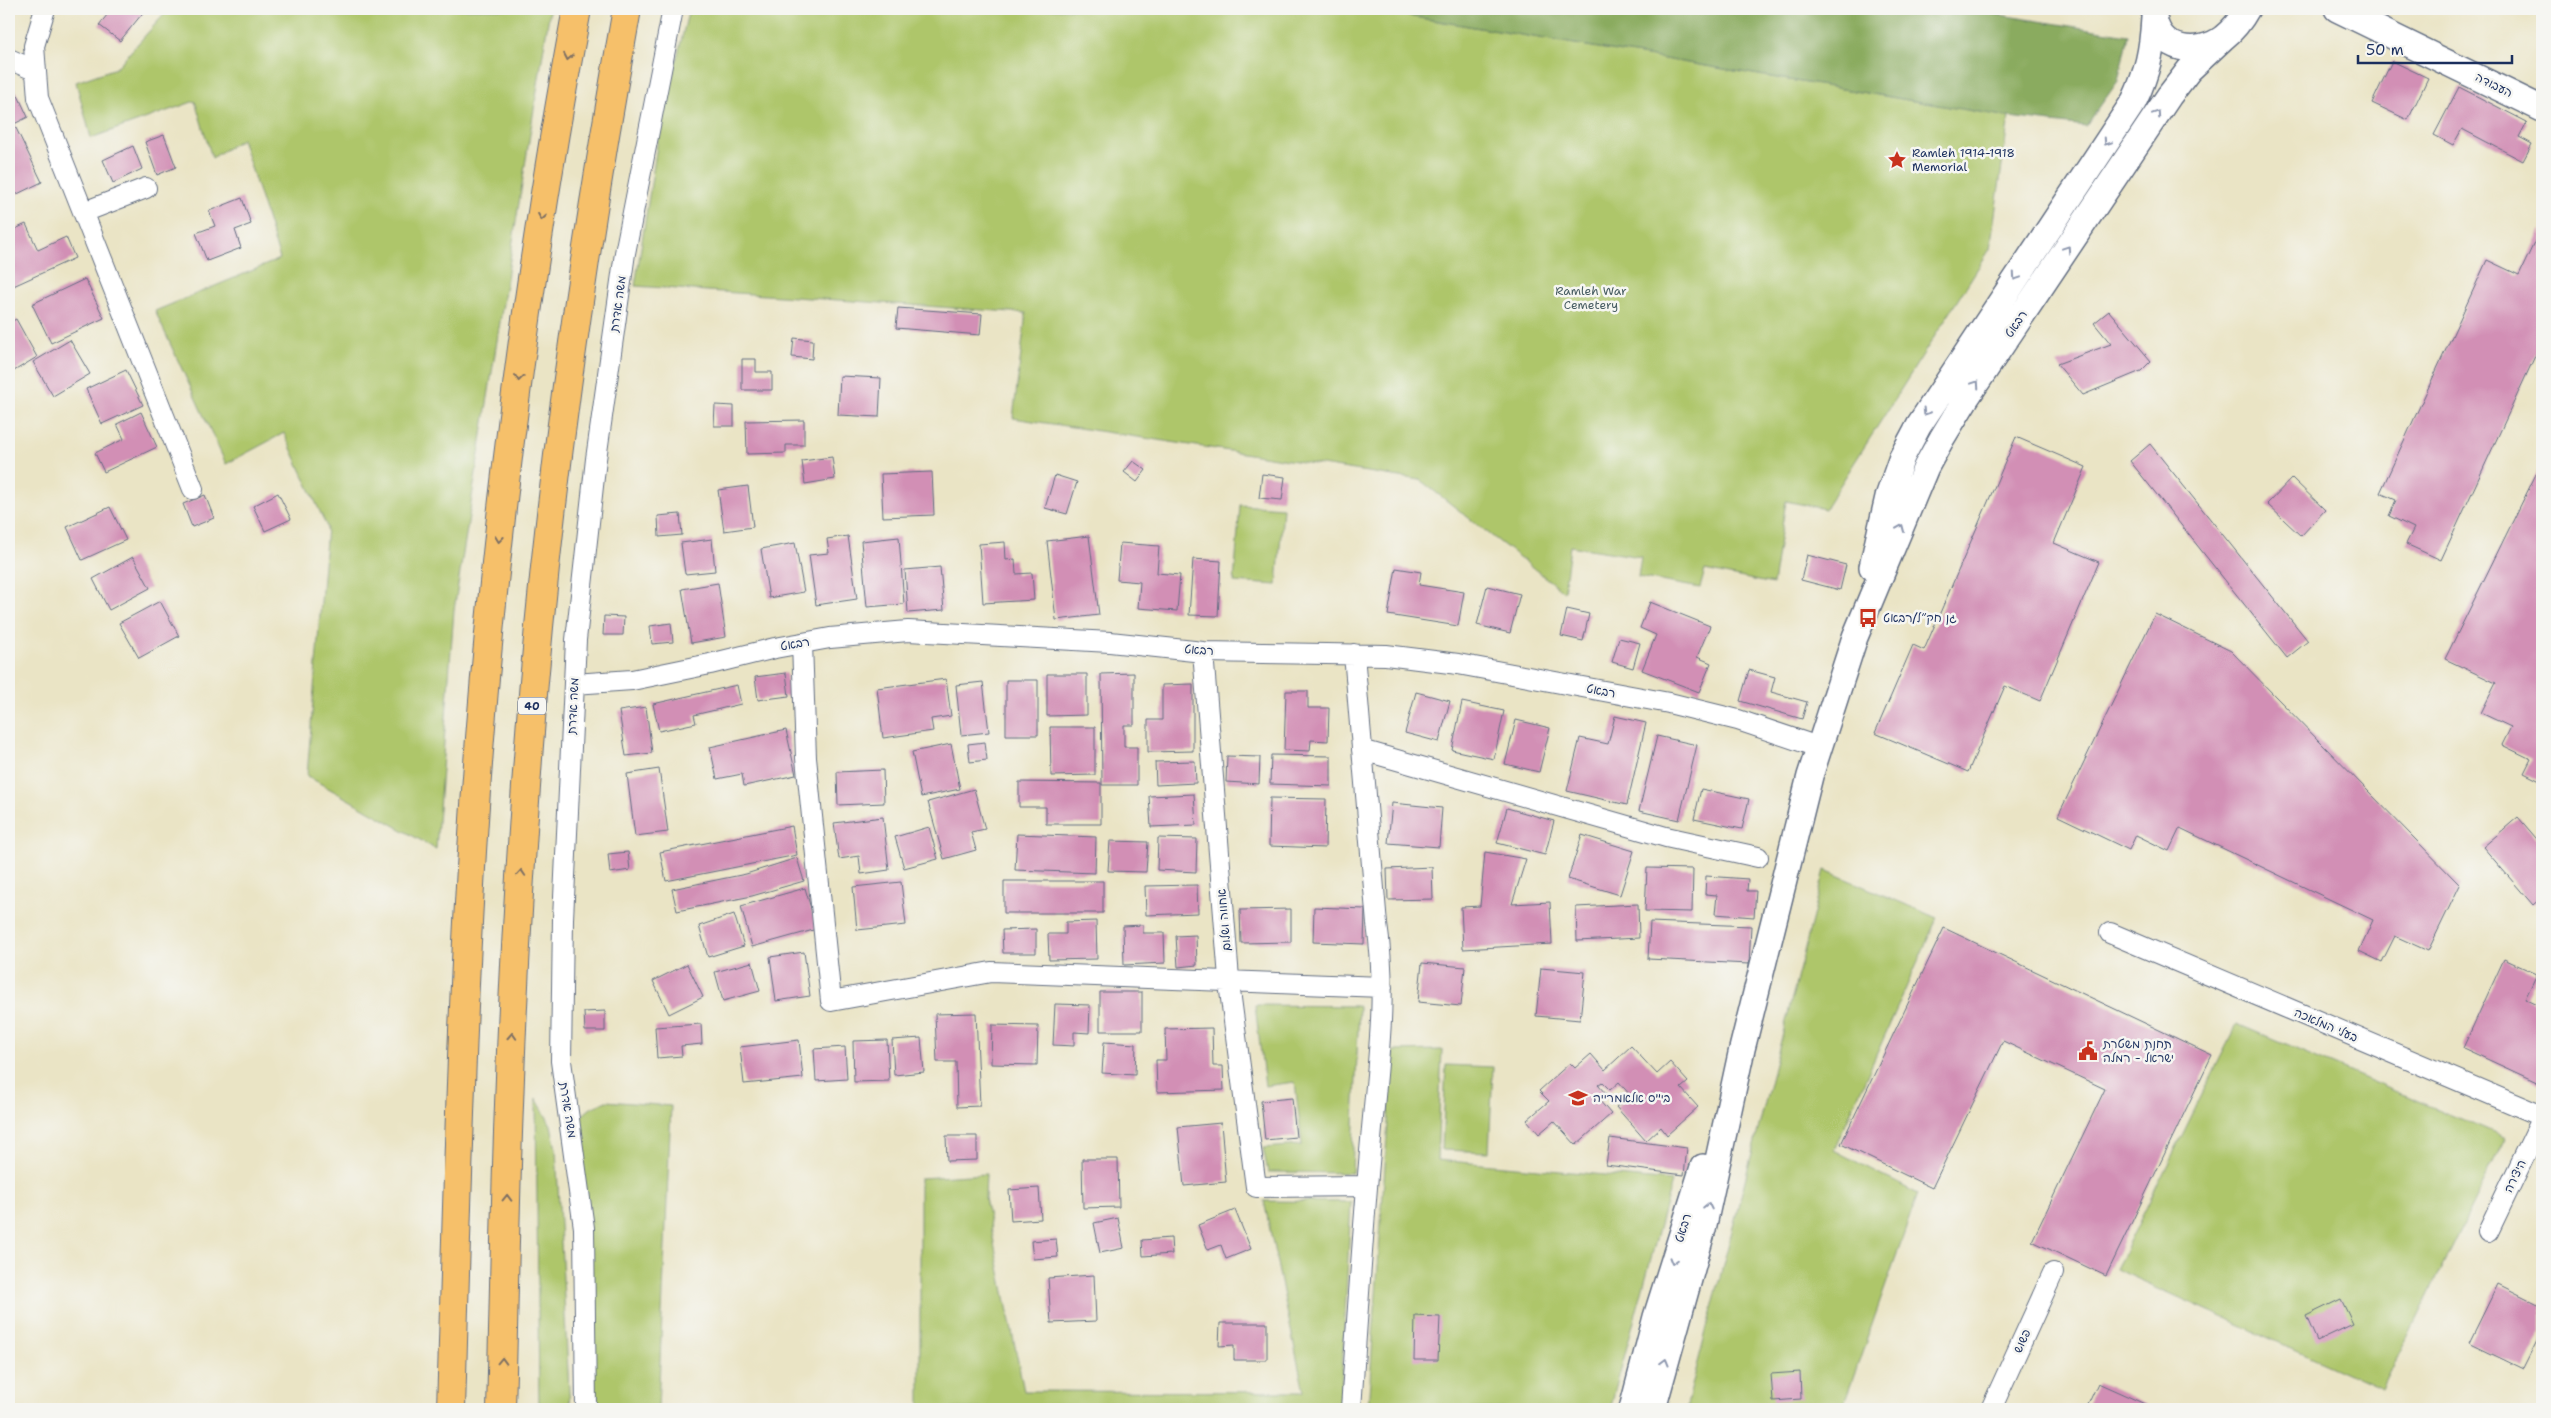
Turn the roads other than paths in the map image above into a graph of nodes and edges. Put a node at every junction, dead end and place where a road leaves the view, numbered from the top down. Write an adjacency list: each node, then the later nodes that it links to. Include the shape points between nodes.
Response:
1 (577, 9): 31 (highway, one-way to 31, via 525,331 488,640 466,956)
2 (628, 9): 32 (highway, 40, one-way to 2, via 508,1107 523,831 537,655 574,338 607,120)
3 (673, 9): 19 (street, משה אדרת, via 625,253 596,459)
4 (2248, 9): 8 (street, רבאט)
5 (2337, 9): 11 (street, העבודה)
6 (40, 11): 10 (street)
7 (2154, 12): 8 (street, via 2162,37 2177,47 2200,48); 15 (street, רבאט, one-way to 15, via 2152,54 2146,77 2134,101 1944,383 1902,457 1888,497)
8 (2222, 39): 15 (street, רבאט, one-way to 8, via 1926,467 1966,397 2165,102 2189,70)
9 (9, 59): 10 (street)
10 (34, 70): 13 (street, via 38,98)
11 (2542, 109)
12 (146, 188): 13 (street)
13 (84, 212): 14 (street)
14 (193, 489)
15 (1855, 637): 20 (street, רבאט)
16 (802, 643): 17 (street, רבאט, via 908,631 1110,642); 19 (street, רבאט, via 650,677); 24 (street, via 806,758 831,1002 991,972)
17 (1203, 652): 18 (street, רבאט); 24 (street, אחווה ושלום)
18 (1354, 654): 20 (street, רבאט, via 1458,664 1669,703 1738,720); 21 (street)
19 (574, 684): 33 (street, משה אדרת, via 563,920 561,1061 584,1228)
20 (1818, 748): 26 (street, רבאט)
21 (1362, 750): 22 (street, via 1666,837); 25 (street, via 1383,962)
22 (1758, 857)
23 (2110, 933): 27 (street, בעלי המלאכה)
24 (1229, 981): 25 (street); 28 (street, אחווה ושלום, via 1256,1187)
25 (1382, 987): 28 (street, via 1381,1042)
26 (1742, 1048): 35 (street, רבאט, one-way to 35, via 1684,1224); 36 (street, רבאט, one-way to 26, via 1703,1229)
27 (2542, 1118): 29 (street, היצירה)
28 (1367, 1186): 34 (street)
29 (2488, 1232)
30 (2053, 1273): 37 (street, פשוש)
31 (451, 1409)
32 (501, 1409)
33 (586, 1409)
34 (1351, 1409)
35 (1632, 1409)
36 (1653, 1409)
37 (1991, 1409)

